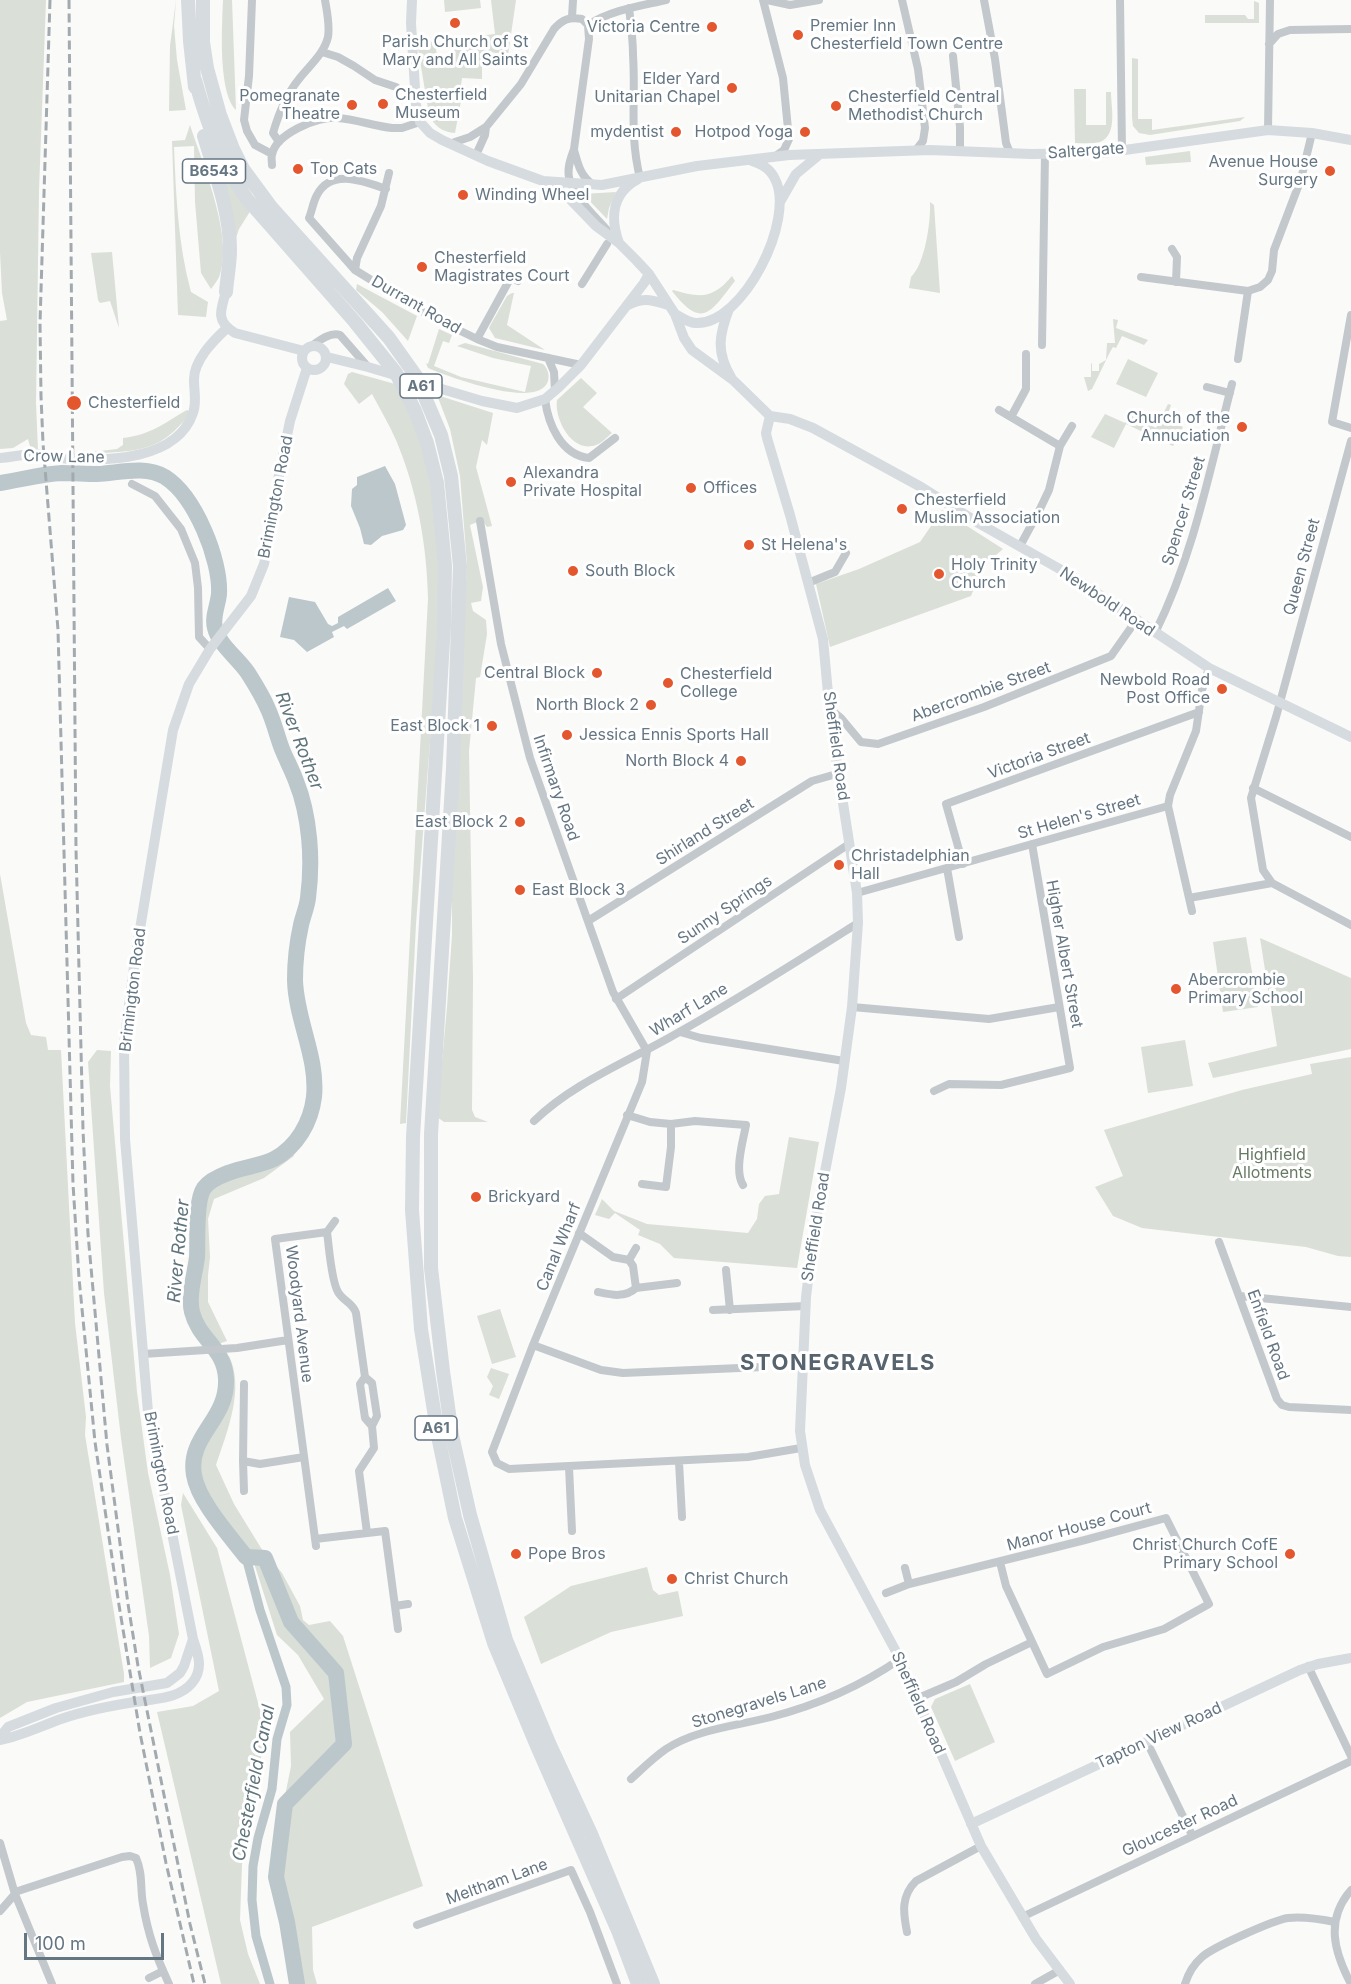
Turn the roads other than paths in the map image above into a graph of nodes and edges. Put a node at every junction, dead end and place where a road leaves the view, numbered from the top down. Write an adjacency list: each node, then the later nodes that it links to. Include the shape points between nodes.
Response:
1 (188, 0): 23 (highway, A61)
2 (203, 0): 18 (highway, A61)
3 (210, 0): 18 (highway)
4 (252, 0): 37 (street, via 244,120 255,145)
5 (325, 0): 21 (street, via 329,29)
6 (412, 0): 25 (main road)
7 (573, 0): 16 (street)
8 (666, 0): 15 (street)
9 (765, 0): 10 (street, via 790,5); 40 (street, via 783,78 789,139)
10 (819, 0)
11 (902, 0): 34 (street, via 918,69 925,128 923,141)
12 (984, 0): 36 (street)
13 (1120, 0): 33 (street)
14 (1270, 0): 20 (street)
15 (629, 8): 17 (street); 45 (street, via 634,57 634,156)
16 (572, 17): 17 (street); 26 (street, via 554,28 521,84)
17 (588, 25): 32 (street)
18 (203, 26): 199 (highway, A61, via 215,97 225,132 243,169 271,207 389,338 416,376 441,435 451,476 460,566 458,638 431,1145 431,1268 443,1371 470,1515 506,1640 596,1844)
19 (1351, 29): 20 (street, via 1290,30 1278,34)
20 (1269, 44): 27 (street)
21 (322, 52): 24 (street); 30 (street, via 298,80 278,114 273,133)
22 (953, 56): 35 (street)
23 (195, 80): 61 (highway, B6543, via 198,110 228,228); 198 (highway, A61, via 216,146 247,199 396,374 415,411 437,483 445,566 444,625 413,1137 412,1210 421,1329 455,1518 495,1643)
24 (396, 87)
25 (420, 122): 30 (street, via 392,128 328,118 306,124); 31 (main road, via 430,133)
26 (486, 127): 31 (street); 39 (street)
27 (1268, 130): 28 (main road, Saltergate); 33 (main road, Saltergate)
28 (1312, 133): 29 (main road, Saltergate); 60 (street, via 1274,250 1272,271 1260,287)
29 (1351, 140)
30 (279, 142): 37 (street)
31 (452, 143): 39 (main road)
32 (574, 149): 47 (street, via 568,174); 48 (street, via 582,173)
33 (1122, 149): 38 (main road, Saltergate)
34 (916, 150): 35 (main road, Saltergate); 41 (main road, Saltergate)
35 (960, 150): 36 (main road, Saltergate)
36 (1010, 153): 38 (main road, Saltergate)
37 (272, 154): 43 (street)
38 (1045, 154): 68 (street)
39 (476, 155): 46 (main road)
40 (777, 155): 41 (main road, Saltergate); 42 (main road, Saltergate)
41 (819, 155): 50 (main road, via 796,174)
42 (750, 160): 45 (main road, Saltergate); 50 (main road, via 765,166 775,178)
43 (272, 165)
44 (389, 173): 49 (street)
45 (640, 178): 48 (main road, Saltergate); 51 (main road, via 621,194 614,212)
46 (543, 181): 47 (main road, Saltergate); 51 (main road, via 567,196)
47 (572, 184): 48 (main road, Saltergate); 51 (street)
48 (595, 186)
49 (386, 189): 54 (street); 54 (street, Durrant Road, via 343,178 330,181 317,194 309,218)
50 (779, 203): 64 (main road, via 777,228 768,253)
51 (619, 243): 55 (main road)
52 (607, 244): 59 (street)
53 (1172, 249): 58 (street, via 1177,257)
54 (355, 270): 67 (street, Durrant Road, via 428,315)
55 (649, 274): 62 (main road); 63 (main road)
56 (1141, 277): 58 (street)
57 (518, 281): 67 (street, via 511,277)
58 (1176, 282): 60 (street)
59 (582, 284)
60 (1248, 291): 73 (street)
61 (226, 292): 66 (main road, B6543, via 221,316)
62 (628, 305): 63 (main road, via 648,299); 74 (main road)
63 (672, 309): 64 (main road, via 697,323 716,318); 77 (main road, via 692,350)
64 (729, 309): 77 (main road, via 721,332 721,355)
65 (1351, 315): 85 (street, via 1332,422)
66 (231, 331): 69 (main road); 89 (main road, Crow Lane, via 204,351 196,370 191,418 185,429 163,447 141,455 88,459 37,454)
67 (477, 339): 72 (street, Durrant Road)
68 (1042, 345)
69 (309, 348): 71 (main road, via 322,349); 75 (street, via 335,333); 76 (main road, via 302,360)
70 (1026, 354): 83 (street, via 1026,389)
71 (327, 357): 75 (main road); 76 (main road, via 320,369)
72 (548, 358): 74 (street, Durrant Road); 79 (street)
73 (1238, 359)
74 (581, 364): 79 (main road)
75 (368, 367): 80 (main road, via 517,408)
76 (307, 368): 97 (main road, Brimington Road, via 288,430 264,564 251,596)
77 (733, 380): 82 (main road)
78 (1207, 387): 96 (street, Spencer Street, via 1231,389 1189,549)
79 (555, 391): 80 (main road)
80 (545, 399): 86 (street, via 546,412 561,441 579,457 589,458)
81 (999, 410): 83 (street)
82 (770, 416): 92 (main road, Newbold Road, via 813,428); 94 (main road, Sheffield Road, via 767,438)
83 (1011, 417): 88 (street)
84 (1071, 426): 88 (street)
85 (1351, 428)
86 (615, 438)
87 (1351, 441): 99 (street, Queen Street)
88 (1060, 446): 92 (street, via 1041,510)
89 (0, 458)
90 (132, 484): 97 (street, via 155,496 181,529 195,563 199,637)
91 (480, 521): 115 (street, Infirmary Road, via 501,644 526,745)
92 (1020, 546): 95 (main road, Newbold Road)
93 (846, 553): 94 (street, via 835,572)
94 (808, 583): 100 (main road, Sheffield Road, via 823,639)
95 (1137, 619): 96 (main road, Newbold Road); 100 (street, Abercrombie Street, via 1111,656 878,744 861,742)
96 (1155, 633): 98 (main road, Newbold Road)
97 (210, 649): 148 (main road, Brimington Road, via 184,694 173,730 124,1045 126,1139)
98 (1209, 668): 99 (main road, Newbold Road); 101 (street)
99 (1280, 701): 102 (main road, Newbold Road); 104 (street, Queen Street)
100 (829, 708): 103 (main road, Sheffield Road)
101 (1199, 712): 105 (street, via 1196,731); 109 (street, Victoria Street, via 946,804)
102 (1351, 737)
103 (840, 773): 107 (main road, Sheffield Road); 115 (street, Shirland Street, via 812,781)
104 (1253, 788): 106 (street); 111 (street, via 1251,798 1263,870)
105 (1168, 806): 108 (street, St Helen's Street); 113 (street)
106 (1351, 837)
107 (849, 844): 112 (main road, Sheffield Road); 119 (street, Sunny Springs)
108 (1032, 844): 109 (street, St Helen's Street); 121 (street, Higher Albert Street)
109 (963, 864): 110 (street, St Helen's Street)
110 (946, 868): 112 (street, St Helen's Street); 118 (street)
111 (1272, 883): 113 (street); 117 (street)
112 (857, 894): 116 (main road, Sheffield Road)
113 (1189, 898): 114 (street)
114 (1192, 911)
115 (588, 921): 119 (street, Infirmary Road)
116 (858, 923): 120 (main road, Sheffield Road); 122 (street, Wharf Lane)
117 (1351, 925)
118 (959, 937)
119 (616, 999): 123 (street, Infirmary Road)
120 (852, 1007): 121 (street, via 989,1018); 124 (main road, Sheffield Road)
121 (1059, 1007): 125 (street, Higher Albert Street, via 1070,1068 1001,1085 949,1084)
122 (680, 1032): 123 (street, Wharf Lane); 124 (street)
123 (647, 1051): 126 (street, Canal Wharf, via 642,1082); 127 (street, Wharf Lane, via 554,1104)
124 (844, 1061): 142 (main road, Sheffield Road, via 815,1224)
125 (934, 1091)
126 (627, 1115): 128 (street); 133 (street, Canal Wharf)
127 (534, 1121)
128 (671, 1124): 129 (street, via 666,1188); 130 (street, via 695,1121 746,1125 739,1170)
129 (642, 1184)
130 (743, 1185)
131 (335, 1221): 132 (street)
132 (327, 1232): 146 (street, Woodyard Avenue, via 275,1239); 150 (street, via 336,1287 356,1313)
133 (579, 1233): 136 (street, via 613,1257); 147 (street, Canal Wharf)
134 (1219, 1242): 141 (street, Enfield Road)
135 (636, 1248): 136 (street)
136 (629, 1260): 139 (street)
137 (726, 1270): 145 (street)
138 (677, 1282): 139 (street)
139 (636, 1288): 140 (street, via 625,1295)
140 (598, 1292)
141 (1240, 1296): 143 (street); 152 (street, Enfield Road, via 1282,1405)
142 (806, 1306): 145 (street); 154 (main road, Sheffield Road)
143 (1351, 1307)
144 (713, 1310): 145 (street)
145 (730, 1310)
146 (288, 1340): 148 (street, via 228,1349); 155 (street, Woodyard Avenue)
147 (533, 1345): 149 (street, via 601,1370 623,1373); 158 (street, Canal Wharf, via 492,1452 497,1463 509,1469)
148 (143, 1354): 170 (main road, Brimington Road, via 148,1412)
149 (763, 1367)
150 (365, 1377): 153 (street, via 360,1384 361,1393 365,1418); 153 (street, via 372,1383 377,1416)
151 (244, 1384): 156 (street)
152 (1351, 1410)
153 (372, 1426): 162 (street, via 374,1448 359,1476)
154 (801, 1448): 157 (street); 173 (main road, Sheffield Road, via 820,1510)
155 (304, 1457): 156 (street, via 260,1464); 162 (street, Woodyard Avenue, via 315,1542)
156 (243, 1461): 159 (street)
157 (679, 1462): 158 (street); 160 (street)
158 (568, 1467): 161 (street)
159 (244, 1491)
160 (682, 1517)
161 (572, 1531)
162 (367, 1533): 168 (street, via 385,1531)
163 (1000, 1562): 165 (street, Manor House Court); 171 (street, Manor House Court, via 1006,1586); 171 (street, Manor House Court, via 1166,1518 1209,1604 1164,1629 1103,1647 1047,1674)
164 (905, 1568): 165 (street)
165 (909, 1584): 166 (street, Manor House Court)
166 (886, 1593)
167 (408, 1604): 168 (street)
168 (395, 1606): 169 (street)
169 (398, 1629)
170 (193, 1639): 176 (main road, Brimington Road, via 180,1673 167,1683 77,1701 24,1719 8,1727); 176 (main road, Brimington Road, via 199,1664 195,1678 184,1690 113,1705)
171 (1032, 1642): 175 (street)
172 (1351, 1658): 174 (main road, Tapton View Road)
173 (900, 1659): 175 (main road, Sheffield Road); 180 (street, Stonegravels Lane, via 860,1684 824,1700 688,1738 666,1750)
174 (1308, 1666): 177 (main road, Tapton View Road); 178 (street)
175 (916, 1699): 181 (main road, Sheffield Road)
176 (0, 1738)
177 (1147, 1742): 181 (main road, Tapton View Road); 182 (street)
178 (1351, 1756)
179 (1351, 1761): 182 (street, Gloucester Road)
180 (631, 1779)
181 (971, 1824): 184 (main road, Sheffield Road)
182 (1192, 1836): 188 (street, Gloucester Road)
183 (0, 1844): 186 (street)
184 (981, 1846): 188 (main road, Sheffield Road); 191 (street, via 912,1884 903,1903)
185 (1351, 1890): 189 (street)
186 (15, 1893): 187 (street); 193 (street, via 122,1857 136,1858 149,1933); 195 (street)
187 (0, 1911)
188 (1022, 1917): 192 (main road, Sheffield Road)
189 (1335, 1922): 202 (street, via 1303,1917 1270,1923 1204,1955); 203 (street, via 1339,1962)
190 (417, 1924): 197 (street, Meltham Lane, via 571,1870)
191 (907, 1932)
192 (1060, 1970): 200 (street); 201 (main road, Sheffield Road)
193 (163, 1971): 194 (street); 196 (street)
194 (149, 1978)
195 (52, 1984)
196 (169, 1984)
197 (617, 1984)
198 (638, 1984)
199 (652, 1984)
200 (1035, 1984)
201 (1070, 1984)
202 (1185, 1984)
203 (1351, 1984)

